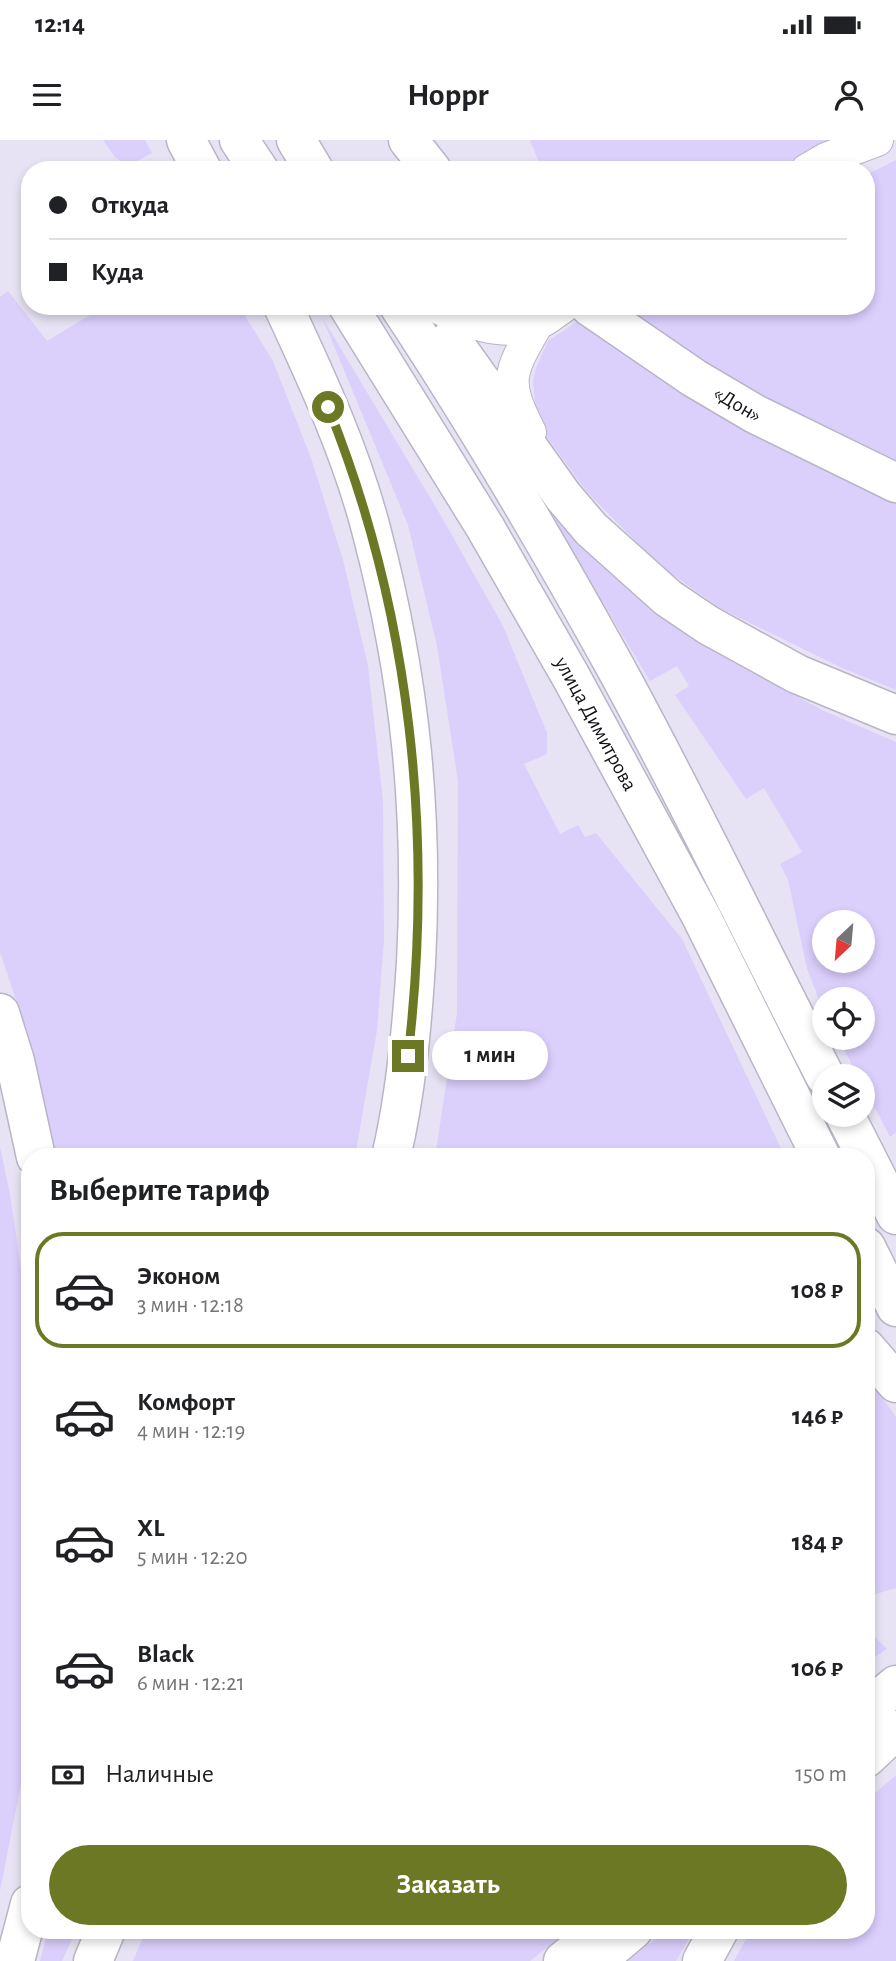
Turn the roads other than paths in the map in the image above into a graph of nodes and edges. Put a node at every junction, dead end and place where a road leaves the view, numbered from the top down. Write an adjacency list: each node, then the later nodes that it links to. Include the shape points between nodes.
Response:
1 (186, 140): 5 (highway)
2 (239, 140): 6 (highway)
3 (408, 140): 7 (highway)
4 (877, 140): 8 (street)
5 (197, 161)
6 (253, 161)
7 (425, 161)
8 (823, 161)
9 (286, 315): 24 (highway, via 337,429 372,531 409,714 419,897 413,1010)
10 (354, 315): 25 (highway, улица Димитрова, via 570,675 701,916)
11 (405, 315): 21 (highway, улица Димитрова, via 452,386 612,662)
12 (434, 315): 18 (highway)
13 (454, 315): 16 (street, via 472,324 506,330)
14 (550, 315): 16 (street)
15 (601, 315): 17 (highway, «Дон», via 755,414)
16 (537, 324): 18 (street, via 516,361 511,389)
17 (896, 483)
18 (563, 496): 19 (highway, via 630,565 708,625 797,674)
19 (896, 715)
20 (0, 1013): 23 (highway)
21 (819, 1064)
22 (851, 1127): 26 (highway)
23 (34, 1148)
24 (393, 1148)
25 (817, 1148)
26 (862, 1148)
27 (875, 1174): 28 (highway)
28 (896, 1215)
29 (875, 1265): 30 (highway)
30 (896, 1307)
31 (875, 1358): 32 (highway)
32 (896, 1383)
33 (884, 1709): 34 (highway); 35 (highway)
34 (875, 1730)
35 (875, 1734)
36 (21, 1938): 41 (highway)
37 (102, 1939): 42 (highway)
38 (590, 1939): 43 (highway)
39 (622, 1939): 44 (highway)
40 (714, 1939): 45 (highway)
41 (15, 1961)
42 (93, 1961)
43 (563, 1961)
44 (596, 1961)
45 (702, 1961)

